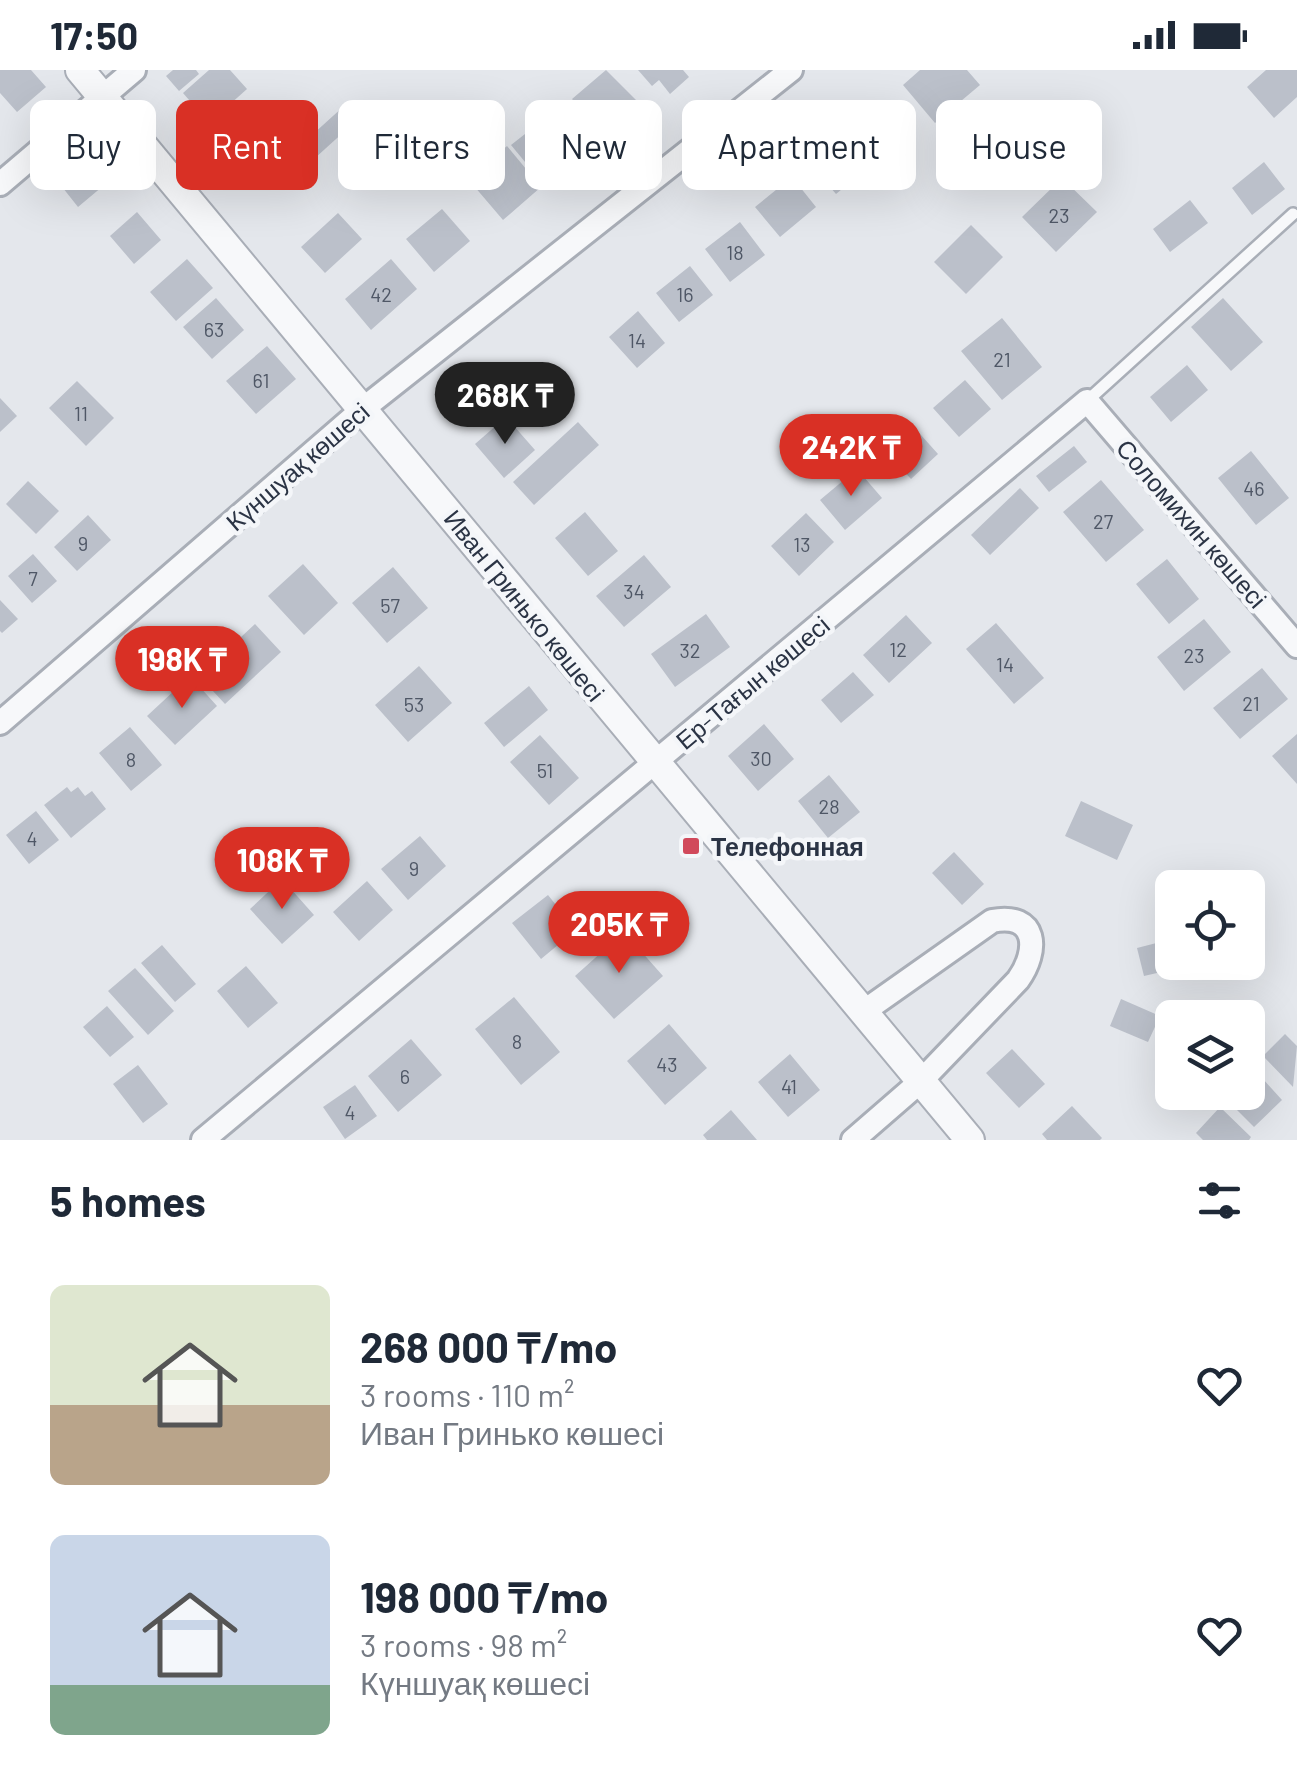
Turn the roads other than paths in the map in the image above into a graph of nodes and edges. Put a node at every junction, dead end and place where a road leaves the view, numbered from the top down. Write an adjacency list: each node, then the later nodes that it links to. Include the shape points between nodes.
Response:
1 (80, 70): 4 (street, Иван Гринько көшесі)
2 (134, 70): 4 (street)
3 (791, 70): 8 (street, Күншуақ көшесі)
4 (103, 97): 5 (street); 8 (street, Иван Гринько көшесі)
5 (0, 184)
6 (1293, 214): 7 (lane, Ер-Тағын көшесі)
7 (1086, 401): 9 (street, Соломихин көшесі); 11 (street, Ер-Тағын көшесі)
8 (364, 408): 10 (street, Күншуақ көшесі); 11 (street, Иван Гринько көшесі)
9 (1297, 646)
10 (0, 723)
11 (654, 764): 12 (street, Иван Гринько көшесі); 14 (street, Ер-Тағын көшесі)
12 (863, 1012): 13 (street, Иван Гринько көшесі); 13 (street, via 992,921 1008,918 1026,930 1030,963)
13 (921, 1082): 15 (street); 16 (street, Иван Гринько көшесі)
14 (203, 1140)
15 (853, 1140)
16 (970, 1140)

